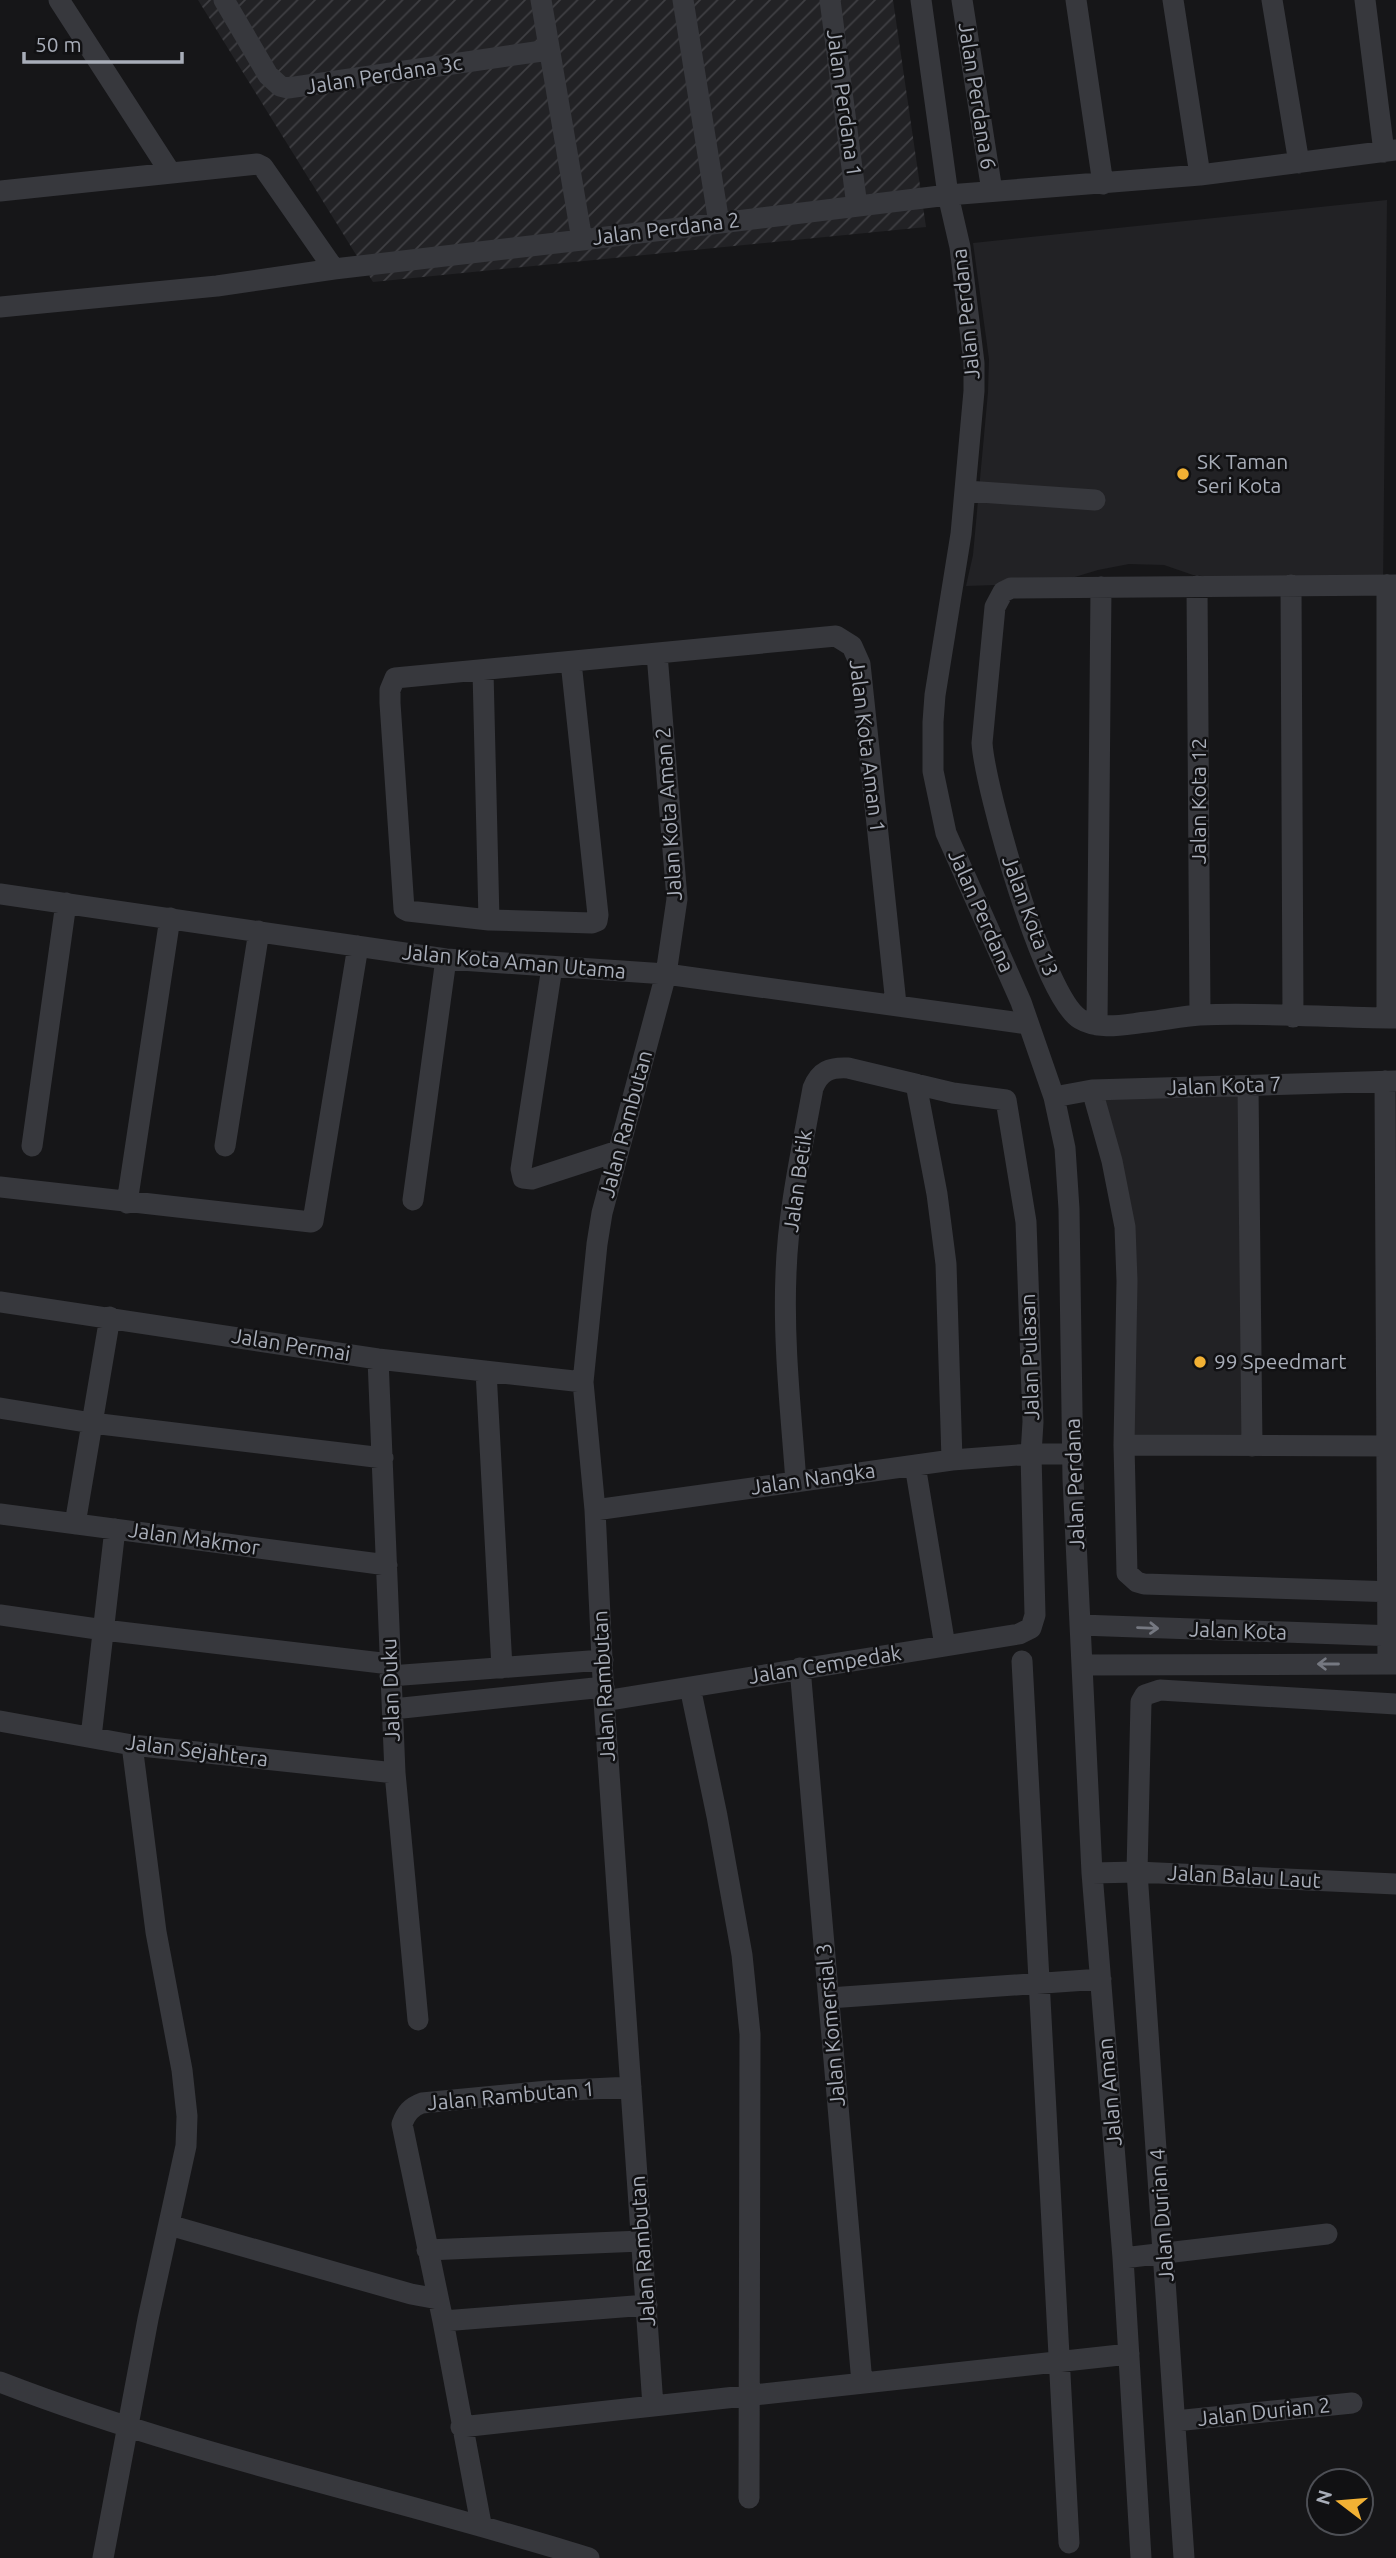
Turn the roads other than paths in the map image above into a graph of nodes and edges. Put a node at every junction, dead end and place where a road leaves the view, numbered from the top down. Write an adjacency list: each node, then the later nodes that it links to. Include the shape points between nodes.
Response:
1 (59, 0): 15 (street)
2 (224, 0): 12 (street, Jalan Perdana 3c, via 268,75 288,88)
3 (541, 0): 12 (street, Jalan Perdana 2)
4 (683, 0): 22 (street)
5 (830, 0): 21 (street, Jalan Perdana 1)
6 (921, 0): 20 (street, Jalan Perdana)
7 (962, 0): 19 (street, Jalan Perdana 6)
8 (1076, 0): 17 (street)
9 (1173, 0): 16 (street)
10 (1272, 0): 14 (street)
11 (1365, 0): 13 (street)
12 (549, 50): 23 (street, Jalan Perdana 2)
13 (1390, 151): 14 (street)
14 (1299, 163): 16 (street)
15 (170, 172): 18 (street); 24 (street, via 251,163 263,167)
16 (1200, 175): 17 (street)
17 (1103, 184): 19 (street)
18 (0, 191)
19 (992, 191): 20 (street)
20 (948, 195): 21 (street, Jalan Perdana 2); 26 (street, Jalan Perdana, via 960,247 974,363)
21 (858, 206): 22 (street, Jalan Perdana 2)
22 (719, 223): 23 (street, Jalan Perdana 2)
23 (582, 240): 24 (street)
24 (334, 269): 25 (street, via 217,286)
25 (0, 307)
26 (966, 491): 27 (street); 48 (street, Jalan Perdana, via 935,695 933,771 946,833)
27 (1095, 500)
28 (1290, 585): 29 (street); 30 (street); 46 (street)
29 (1391, 585): 47 (street)
30 (1197, 586): 31 (street); 45 (street, Jalan Kota 12)
31 (1101, 587): 49 (street); 49 (street, Jalan Kota 13, via 1003,592 995,607 982,743 1002,839 1042,956 1061,998 1078,1018)
32 (657, 653): 33 (street, Jalan Kota Aman 1); 43 (street, Jalan Kota Aman 2, via 677,883); 44 (street, Jalan Kota Aman 1, via 826,636 836,636 852,646 860,664)
33 (570, 662): 34 (street, Jalan Kota Aman 1); 38 (street, via 597,921)
34 (483, 671): 38 (street); 38 (street, Jalan Kota Aman 1, via 395,678 390,704 404,909)
35 (0, 894): 36 (street, Jalan Kota Aman Utama)
36 (66, 903): 37 (street, Jalan Kota Aman Utama); 56 (street)
37 (170, 918): 39 (street, Jalan Kota Aman Utama); 61 (street)
38 (489, 920)
39 (259, 931): 40 (street, Jalan Kota Aman Utama); 57 (street)
40 (358, 946): 41 (street, Jalan Kota Aman Utama); 61 (street, via 313,1221)
41 (446, 959): 42 (street, Jalan Kota Aman Utama); 60 (street)
42 (552, 967): 43 (street, Jalan Kota Aman Utama); 58 (street, via 523,1178)
43 (666, 974): 44 (street, Jalan Kota Aman Utama); 58 (street, Jalan Rambutan)
44 (896, 1004): 48 (street, Jalan Kota Aman Utama)
45 (1200, 1016): 46 (street); 49 (street)
46 (1293, 1017): 47 (street)
47 (1392, 1018)
48 (1028, 1024): 54 (street, Jalan Perdana)
49 (1097, 1025)
50 (1390, 1081): 52 (street, Jalan Kota 7); 64 (street)
51 (916, 1084): 55 (street, Jalan Betik); 76 (street, via 946,1264); 79 (street, Jalan Betik, via 831,1068 813,1088 786,1272 786,1355)
52 (1248, 1086): 53 (street, Jalan Kota 7); 71 (street)
53 (1092, 1090): 54 (street, Jalan Kota 7); 70 (street, via 1125,1227)
54 (1054, 1097): 74 (street, Jalan Perdana, via 1065,1148 1069,1209)
55 (1006, 1100): 73 (street, Jalan Pulasan, via 1026,1222)
56 (32, 1146)
57 (225, 1146)
58 (618, 1151): 67 (street, Jalan Rambutan, via 597,1244)
59 (0, 1187): 61 (street)
60 (413, 1200)
61 (127, 1203)
62 (0, 1302): 63 (street, Jalan Permai)
63 (110, 1317): 65 (street, Jalan Permai); 69 (street)
64 (1391, 1358): 72 (street)
65 (378, 1359): 66 (street, Jalan Permai); 75 (street, Jalan Duku)
66 (486, 1371): 67 (street, Jalan Permai); 96 (street)
67 (583, 1382): 80 (street, Jalan Rambutan)
68 (0, 1408): 69 (street)
69 (92, 1423): 75 (street); 82 (street)
70 (1124, 1446): 71 (street); 85 (street, via 1126,1565 1127,1573 1137,1582)
71 (1252, 1446): 72 (street)
72 (1387, 1446): 78 (street)
73 (1031, 1454): 74 (street, Jalan Nangka); 76 (street, Jalan Nangka); 87 (street, Jalan Pulasan)
74 (1073, 1454): 88 (street, Jalan Perdana)
75 (383, 1458): 84 (street, Jalan Duku)
76 (952, 1460): 77 (street, Jalan Nangka)
77 (915, 1465): 79 (street, Jalan Nangka); 91 (street)
78 (1391, 1479): 85 (street)
79 (796, 1482): 80 (street, Jalan Nangka)
80 (595, 1510): 92 (street, Jalan Rambutan)
81 (0, 1514): 82 (street, Jalan Makmor)
82 (75, 1524): 83 (street, Jalan Makmor)
83 (115, 1529): 84 (street, Jalan Makmor); 89 (street)
84 (387, 1565): 98 (street, Jalan Duku)
85 (1392, 1592): 90 (street)
86 (0, 1615): 89 (street)
87 (1035, 1615): 91 (street, Jalan Cempedak, via 1031,1628 1019,1634)
88 (1080, 1625): 90 (street, Jalan Kota, one-way to 90); 95 (street, Jalan Aman)
89 (103, 1630): 98 (street); 104 (street)
90 (1393, 1636): 94 (street)
91 (945, 1646): 97 (street, Jalan Cempedak)
92 (603, 1660): 96 (street); 100 (street, Jalan Rambutan)
93 (1022, 1661): 111 (street)
94 (1392, 1664): 95 (street, Jalan Kota, one-way to 95)
95 (1083, 1665): 108 (street, Jalan Aman)
96 (502, 1668): 98 (street)
97 (800, 1668): 99 (street, Jalan Cempedak); 112 (street, Jalan Komersial 3)
98 (390, 1670): 102 (street, Jalan Duku)
99 (690, 1687): 100 (street, Jalan Cempedak); 128 (street, via 740,1943 750,2034)
100 (604, 1694): 102 (street, Jalan Cempedak); 114 (street, Jalan Rambutan)
101 (1396, 1704): 107 (street, Jalan Durian 4, via 1160,1690 1145,1695 1140,1709)
102 (393, 1709): 106 (street, Jalan Duku)
103 (0, 1721): 104 (street, Jalan Sejahtera)
104 (91, 1737): 105 (street, Jalan Sejahtera)
105 (132, 1745): 106 (street, Jalan Sejahtera); 115 (street, via 156,1932 187,2116 186,2146)
106 (395, 1773): 113 (street, Jalan Duku)
107 (1137, 1872): 108 (street, Jalan Balau Laut); 109 (street, Jalan Balau Laut); 119 (street, Jalan Durian 4)
108 (1092, 1873): 110 (street, Jalan Aman)
109 (1396, 1884)
110 (1101, 1979): 111 (street); 120 (street, Jalan Aman)
111 (1039, 1983): 112 (street); 125 (street)
112 (829, 1998): 127 (street, Jalan Komersial 3)
113 (418, 2020)
114 (631, 2087): 117 (street, Jalan Rambutan); 118 (street, Jalan Rambutan 1, via 422,2103 410,2110 402,2124)
115 (169, 2225): 121 (street); 132 (street)
116 (1327, 2234): 119 (street)
117 (642, 2241): 118 (street); 122 (street, Jalan Rambutan)
118 (427, 2250): 121 (street)
119 (1164, 2253): 120 (street); 131 (street, Jalan Durian 4)
120 (1123, 2258): 124 (street, Jalan Aman)
121 (424, 2296): 123 (street)
122 (647, 2305): 123 (street); 130 (street, Jalan Rambutan)
123 (443, 2321): 133 (street)
124 (1129, 2354): 125 (street); 139 (street, Jalan Aman)
125 (1060, 2362): 127 (street); 136 (street)
126 (0, 2382): 132 (street)
127 (862, 2383): 128 (street)
128 (749, 2395): 130 (street); 134 (street)
129 (1352, 2403): 131 (street, Jalan Durian 2)
130 (653, 2406): 133 (street)
131 (1175, 2421): 140 (street, Jalan Durian 4)
132 (127, 2427): 135 (street); 137 (street)
133 (461, 2427): 135 (street)
134 (750, 2498)
135 (481, 2524): 138 (street)
136 (1069, 2543)
137 (103, 2558)
138 (589, 2558)
139 (1141, 2558)
140 (1184, 2558)

